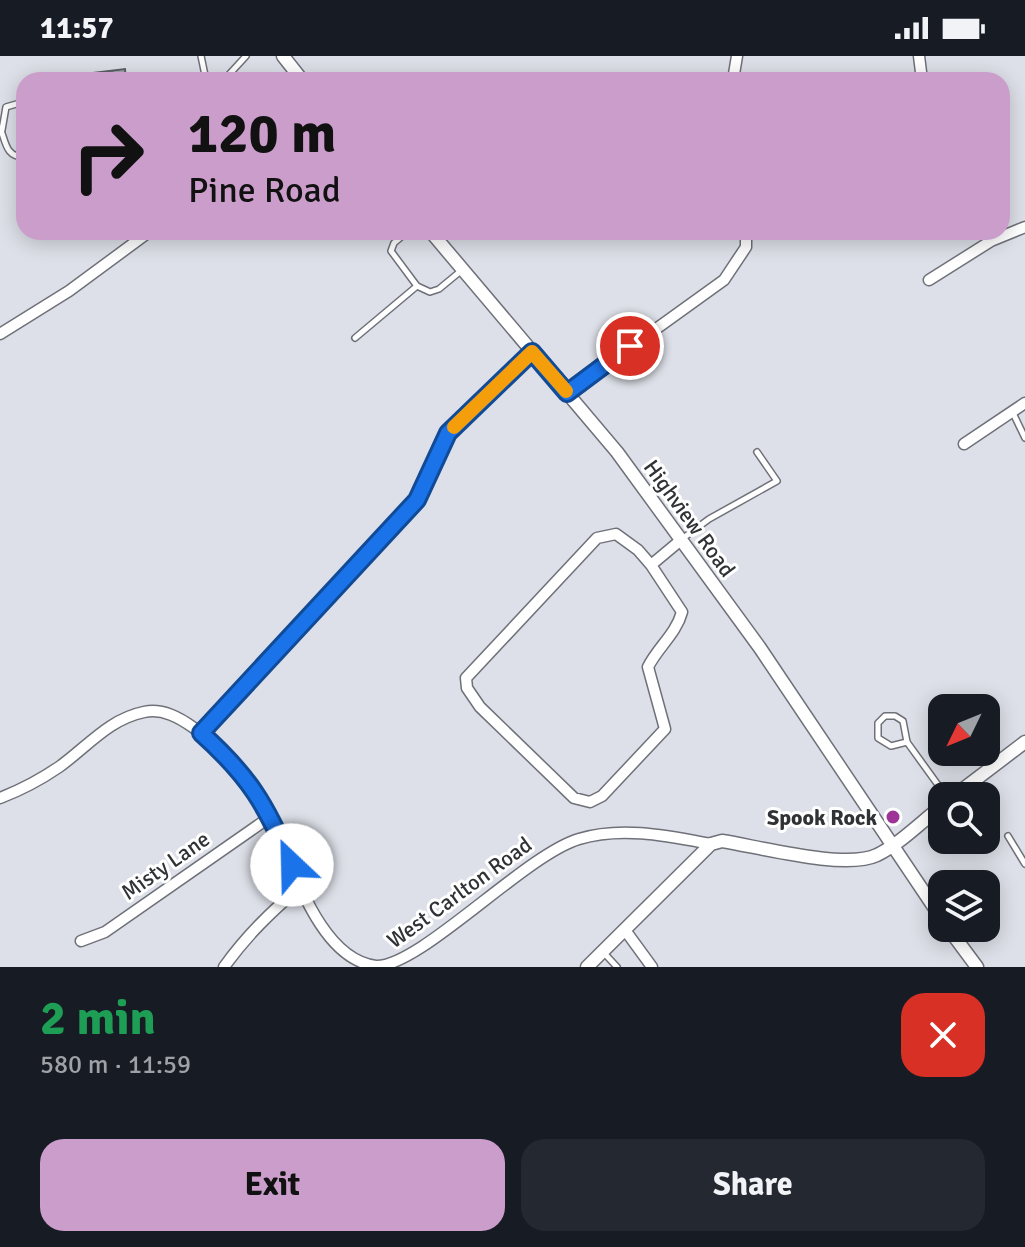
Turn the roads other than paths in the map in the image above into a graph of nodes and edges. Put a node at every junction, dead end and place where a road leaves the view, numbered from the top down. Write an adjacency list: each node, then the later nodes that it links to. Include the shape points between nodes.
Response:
1 (246, 56): 3 (lane)
2 (283, 56): 4 (street)
3 (231, 72)
4 (296, 72)
5 (16, 104): 6 (lane, via 6,107)
6 (1, 129): 7 (lane)
7 (16, 157)
8 (138, 240): 16 (street)
9 (398, 240): 15 (lane, via 391,251)
10 (438, 240): 13 (street, Highview Road)
11 (746, 240): 19 (street, via 724,280)
12 (983, 240): 14 (street)
13 (462, 269): 15 (lane, via 439,289 430,292); 18 (street, Highview Road)
14 (929, 280)
15 (417, 286): 17 (lane)
16 (0, 334)
17 (355, 338)
18 (532, 352): 19 (street, Highview Road); 27 (street, via 448,433 417,500)
19 (567, 393): 25 (street, Highview Road)
20 (1025, 403): 21 (street)
21 (1012, 410): 22 (lane); 23 (street)
22 (1025, 438)
23 (964, 444)
24 (757, 452): 25 (lane, via 777,481)
25 (681, 540): 26 (street); 37 (street, Highview Road)
26 (651, 565): 26 (street, via 616,534 597,538 466,678 480,707 574,798 590,802 602,796 665,729 648,667 677,628 682,612)
27 (201, 733): 32 (street, West Carlton Road, via 162,712 132,715 110,725 59,767); 33 (street, West Carlton Road, via 242,772)
28 (907, 742): 28 (lane, via 899,718 885,716 878,723 881,742); 30 (lane)
29 (1025, 742): 31 (street)
30 (936, 782)
31 (972, 782)
32 (0, 798)
33 (270, 817): 39 (street, West Carlton Road); 42 (street, Misty Lane, via 105,932)
34 (928, 817): 37 (street)
35 (1008, 836): 38 (lane)
36 (711, 844): 37 (street, via 722,841 837,861 857,861); 39 (street, West Carlton Road, via 638,833 579,839 549,852 433,942 387,967 360,962 344,952); 41 (street)
37 (892, 846): 40 (street, Highview Road)
38 (1025, 864)
39 (300, 887): 45 (street, via 246,936)
40 (928, 899)
41 (625, 930): 44 (street); 48 (street)
42 (81, 941)
43 (958, 942): 49 (street)
44 (603, 952): 46 (street); 47 (lane)
45 (224, 967)
46 (587, 967)
47 (617, 967)
48 (652, 967)
49 (977, 967)

